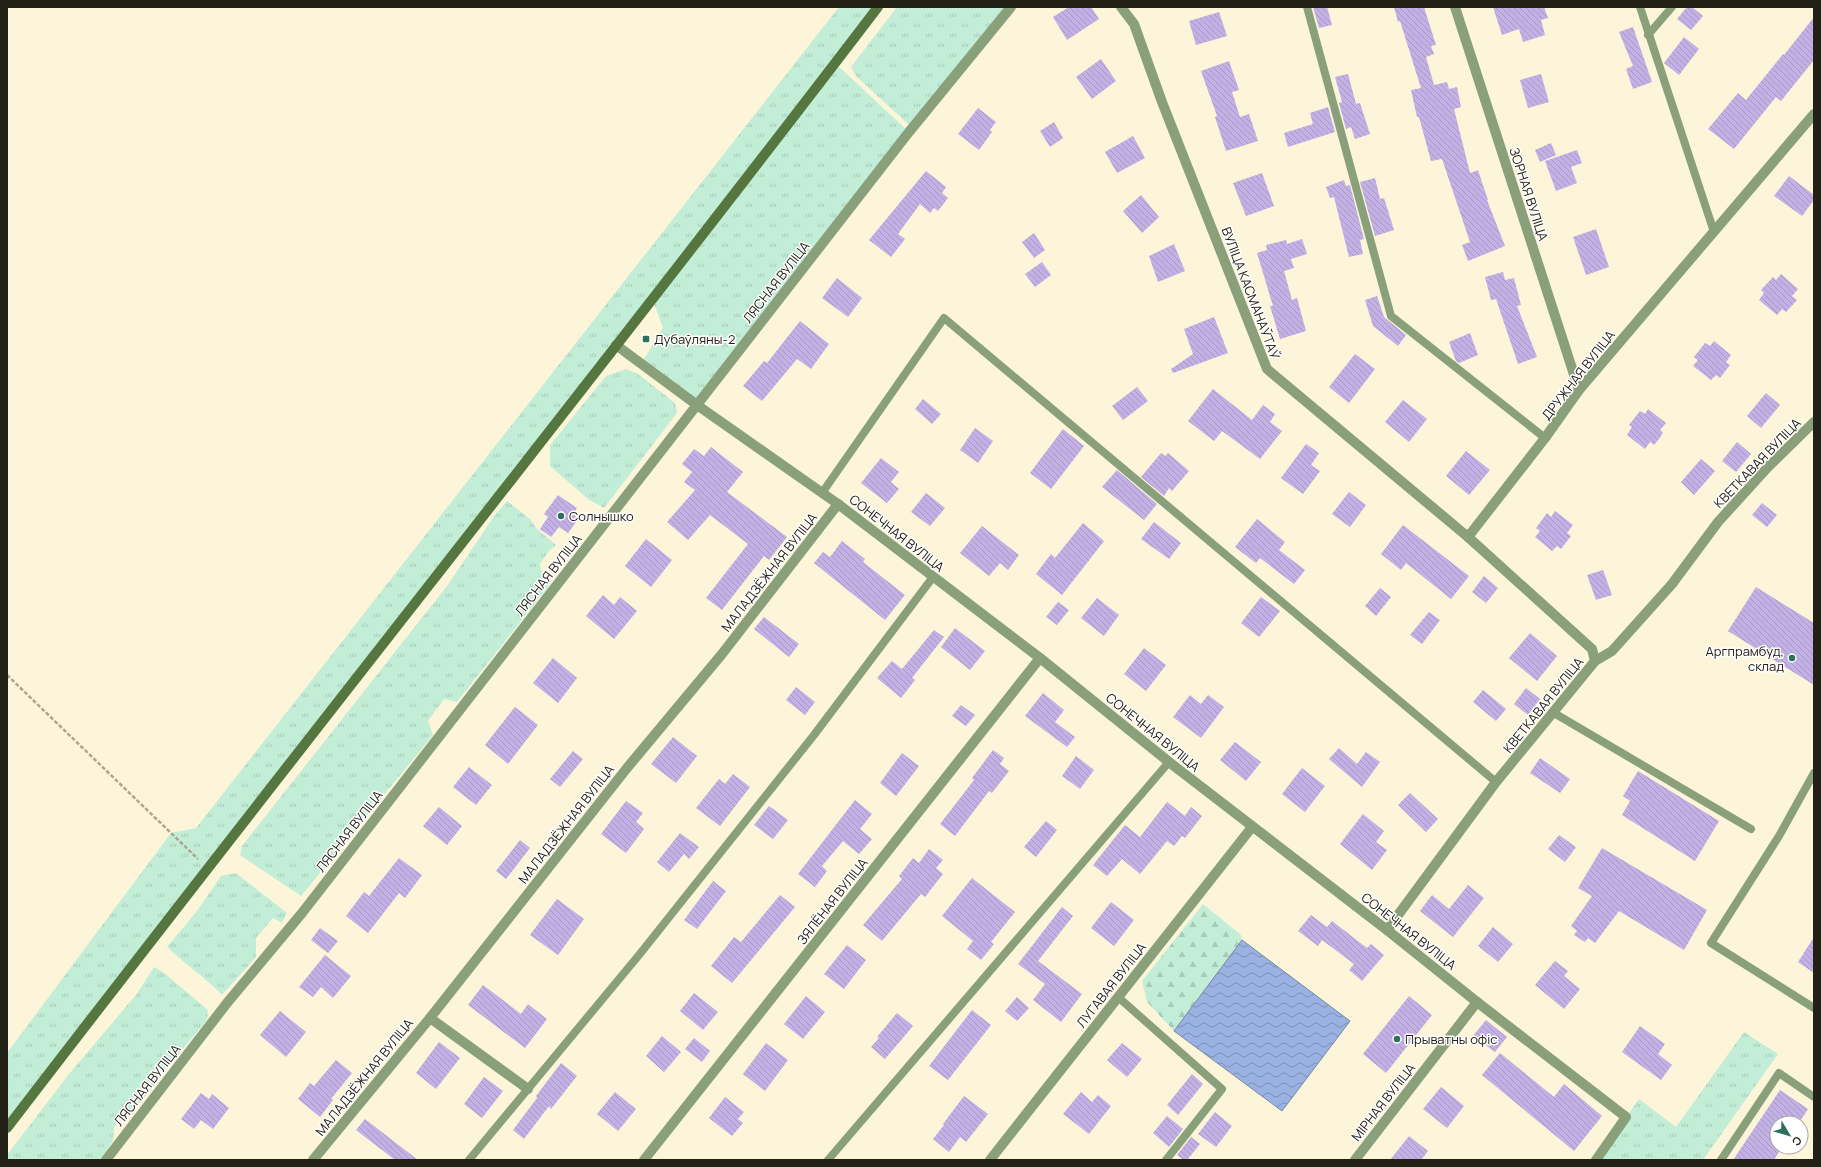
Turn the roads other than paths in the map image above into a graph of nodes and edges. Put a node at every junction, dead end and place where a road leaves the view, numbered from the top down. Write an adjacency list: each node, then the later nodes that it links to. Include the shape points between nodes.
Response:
1 (878, 7): 11 (main road)
2 (1011, 7): 13 (street, ЛЯСНАЯ ВУЛІЦА, via 909,132)
3 (1121, 7): 18 (street, ВУЛІЦА КАСМАНАЎТАЎ, via 1134,24 1266,369)
4 (1307, 7): 15 (lane, via 1391,316)
5 (1455, 7): 12 (street, ЗОРНАЯ ВУЛІЦА)
6 (1640, 7): 8 (lane)
7 (1672, 7): 8 (lane)
8 (1648, 35): 10 (lane)
9 (1814, 114): 10 (street, ДРУЖНАЯ ВУЛІЦА)
10 (1714, 232): 12 (street, ДРУЖНАЯ ВУЛІЦА)
11 (616, 345): 13 (street, СОНЕЧНАЯ ВУЛІЦА); 35 (main road)
12 (1579, 390): 15 (street, ДРУЖНАЯ ВУЛІЦА)
13 (697, 405): 16 (street, СОНЕЧНАЯ ВУЛІЦА); 36 (street, ЛЯСНАЯ ВУЛІЦА, via 307,907 227,1003)
14 (1814, 422): 21 (street, КВЕТКАВАЯ ВУЛІЦА, via 1723,516 1672,584 1612,651)
15 (1545, 438): 18 (street, ДРУЖНАЯ ВУЛІЦА)
16 (822, 493): 17 (street, СОНЕЧНАЯ ВУЛІЦА); 25 (lane, via 944,318)
17 (838, 504): 19 (street, СОНЕЧНАЯ ВУЛІЦА); 32 (street, МАЛАДЗЁЖНАЯ ВУЛІЦА, via 722,654 622,775)
18 (1468, 537): 21 (street, via 1592,649)
19 (933, 577): 20 (street, СОНЕЧНАЯ ВУЛІЦА); 33 (lane, via 810,741)
20 (1040, 658): 23 (street, СОНЕЧНАЯ ВУЛІЦА); 39 (street, ЗЯЛЁНАЯ ВУЛІЦА)
21 (1595, 661): 22 (street, КВЕТКАВАЯ ВУЛІЦА)
22 (1554, 713): 25 (street, КВЕТКАВАЯ ВУЛІЦА); 27 (lane)
23 (1169, 762): 26 (street, СОНЕЧНАЯ ВУЛІЦА); 40 (lane)
24 (1814, 773): 31 (lane, via 1779,836 1711,942)
25 (1496, 782): 28 (street, КВЕТКАВАЯ ВУЛІЦА)
26 (1252, 827): 28 (street, СОНЕЧНАЯ ВУЛІЦА); 29 (street, ЛУГАВАЯ ВУЛІЦА)
27 (1751, 829)
28 (1387, 930): 30 (street, СОНЕЧНАЯ ВУЛІЦА)
29 (1118, 997): 41 (street, ЛУГАВАЯ ВУЛІЦА); 42 (lane, via 1222,1089)
30 (1477, 1002): 43 (street, МІРНАЯ ВУЛІЦА); 44 (street, СОНЕЧНАЯ ВУЛІЦА, via 1626,1117)
31 (1814, 1008)
32 (430, 1018): 33 (street); 37 (street, МАЛАДЗЁЖНАЯ ВУЛІЦА)
33 (528, 1090): 38 (lane)
34 (1814, 1097): 45 (lane, via 1779,1073)
35 (7, 1128)
36 (106, 1160)
37 (313, 1160)
38 (469, 1160)
39 (644, 1160)
40 (828, 1160)
41 (990, 1160)
42 (1166, 1160)
43 (1355, 1160)
44 (1596, 1160)
45 (1721, 1160)

